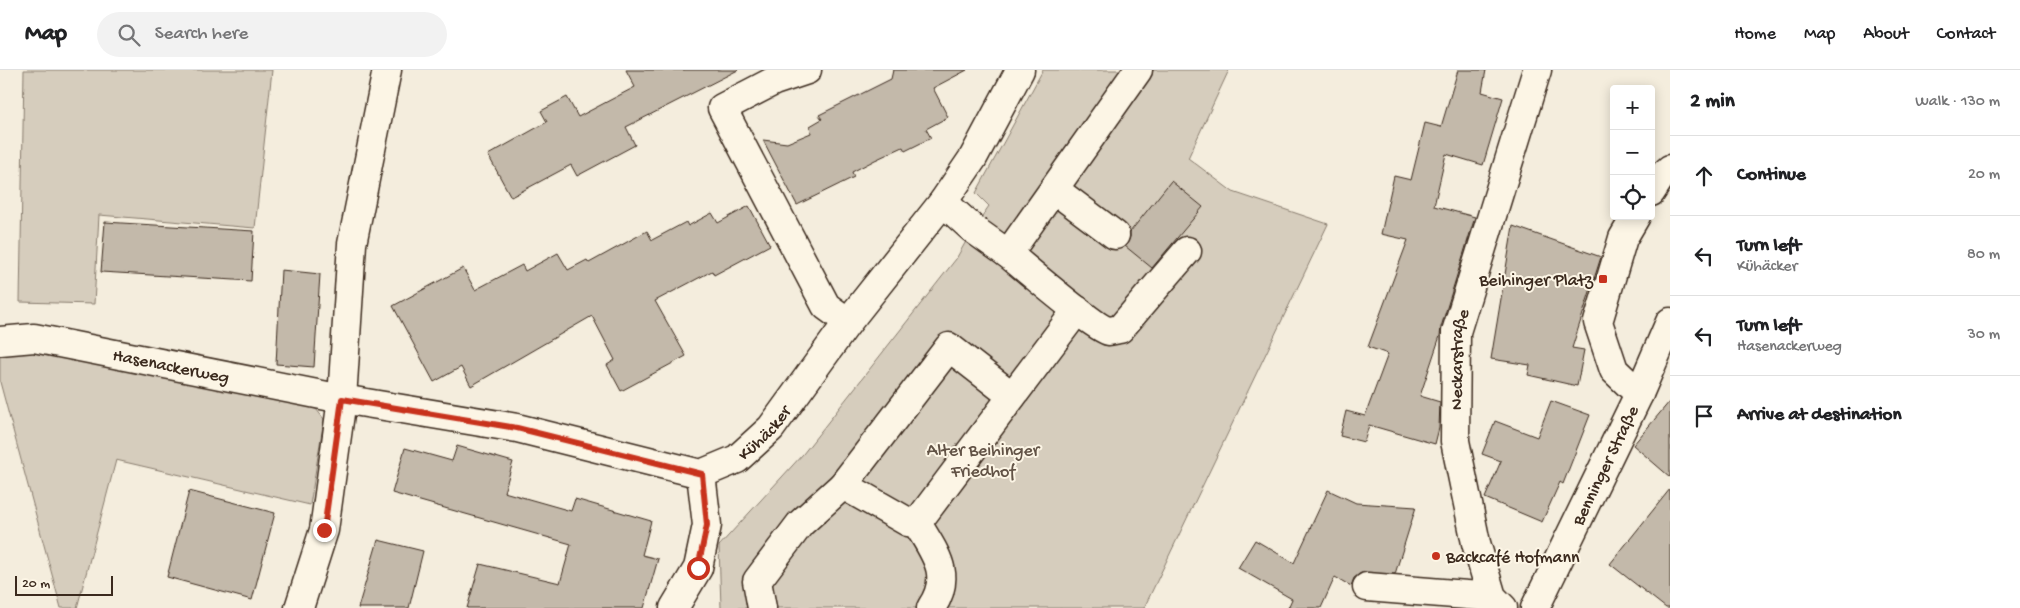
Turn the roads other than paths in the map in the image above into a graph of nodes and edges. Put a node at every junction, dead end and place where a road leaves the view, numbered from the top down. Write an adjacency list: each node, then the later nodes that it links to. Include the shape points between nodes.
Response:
1 (387, 70): 20 (street, via 352,244)
2 (807, 70): 15 (street, via 774,81 722,108 826,306)
3 (1020, 70): 9 (street, Kühäcker, via 974,158)
4 (1138, 70): 8 (street)
5 (1537, 70): 25 (street, Neckarstraße, via 1456,332 1454,441 1476,543)
6 (1670, 169): 7 (street)
7 (1655, 186)
8 (1055, 190): 11 (street); 13 (street)
9 (942, 202): 13 (street); 15 (street, Kühäcker)
10 (1634, 220): 18 (street, via 1623,238 1598,322 1614,370)
11 (1115, 235)
12 (1187, 251): 14 (street, via 1120,328 1109,331)
13 (1008, 254): 14 (street)
14 (1077, 310): 19 (street)
15 (848, 322): 21 (street, Kühäcker, via 771,428 737,460)
16 (1670, 322): 18 (street, Benninger Straße)
17 (0, 341): 20 (street, Hasenackerweg, via 34,338)
18 (1639, 394): 30 (street, Benninger Straße)
19 (1012, 396): 22 (street, via 948,347); 23 (street)
20 (342, 399): 21 (street, via 517,428); 26 (street, via 324,530)
21 (702, 474): 27 (street, via 707,525 698,568)
22 (843, 486): 23 (street, via 908,522); 28 (street, via 800,524 757,581)
23 (917, 523): 29 (street, via 942,568 942,583)
24 (1367, 587): 25 (street, Neckarstraße)
25 (1498, 602)
26 (299, 608)
27 (674, 608)
28 (762, 608)
29 (932, 608)
30 (1535, 608)

